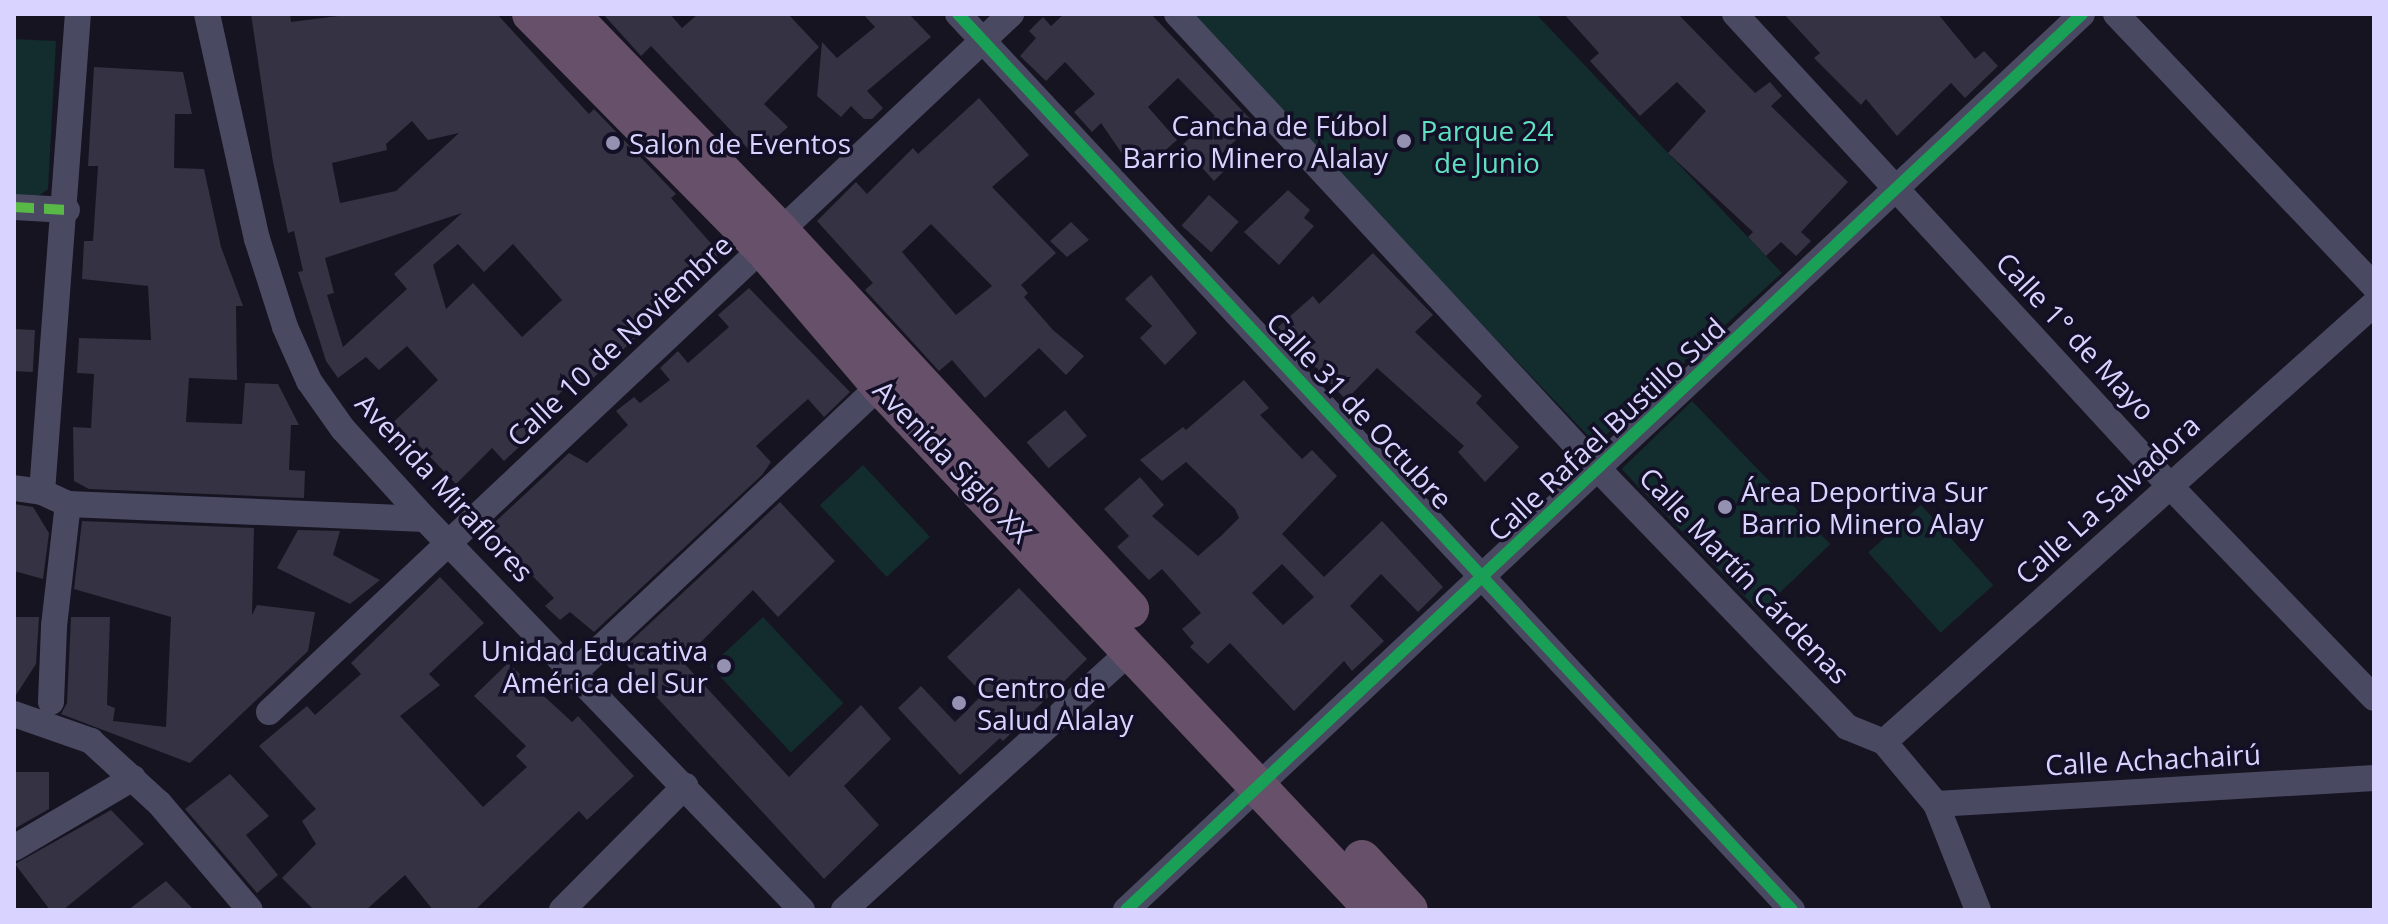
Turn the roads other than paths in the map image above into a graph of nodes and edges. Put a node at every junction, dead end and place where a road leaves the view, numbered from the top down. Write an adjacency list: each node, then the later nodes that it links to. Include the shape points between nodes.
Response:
1 (78, 14): 14 (street)
2 (207, 14): 24 (street, Avenida Miraflores, via 257,239 285,327 309,381 343,429)
3 (531, 14): 15 (highway, Avenida Siglo XX)
4 (570, 14): 15 (highway, Avenida Siglo XX)
5 (958, 14): 11 (street, Calle 31 de Octubre)
6 (1011, 14): 11 (street, Calle 10 de Noviembre)
7 (1177, 14): 19 (street, Calle Martín Cárdenas)
8 (1735, 14): 12 (street, Calle 1° de Mayo)
9 (2082, 14): 12 (street, Calle Rafael Bustillo Sud)
10 (2116, 14): 16 (street)
11 (983, 40): 15 (street, Calle 10 de Noviembre); 26 (street, Calle 31 de Octubre)
12 (1896, 188): 19 (street, Calle Rafael Bustillo Sud); 20 (street, Calle 1° de Mayo)
13 (14, 207): 14 (street)
14 (67, 210): 22 (street)
15 (772, 240): 18 (highway, Avenida Siglo XX); 25 (street, Calle 10 de Noviembre); 36 (highway, Avenida Siglo XX)
16 (2374, 286)
17 (2374, 304): 20 (street, Calle La Salvadora)
18 (880, 386): 27 (highway, Avenida Siglo XX); 28 (street)
19 (1599, 470): 26 (street, Calle Rafael Bustillo Sud); 33 (street, Calle Martín Cárdenas, via 1847,727)
20 (2170, 486): 29 (street, Calle 1° de Mayo); 33 (street, Calle La Salvadora)
21 (14, 488): 22 (street)
22 (42, 492): 23 (street)
23 (68, 504): 24 (street); 30 (street)
24 (425, 519): 25 (street, Avenida Miraflores)
25 (450, 540): 28 (street, Avenida Miraflores); 31 (street, Calle 10 de Noviembre)
26 (1483, 577): 36 (street, Calle Rafael Bustillo Sud); 47 (street, Calle 31 de Octubre)
27 (1133, 649): 36 (highway, Avenida Siglo XX); 43 (street)
28 (576, 671): 37 (street, Avenida Miraflores)
29 (2374, 698)
30 (51, 702)
31 (269, 712)
32 (14, 714): 34 (street, via 91,741)
33 (1884, 742): 38 (street, Calle Martín Cárdenas)
34 (133, 778): 39 (street); 40 (street)
35 (2374, 778): 38 (street, Calle Achachairú)
36 (1268, 779): 44 (street, Calle Rafael Bustillo Sud); 45 (highway, Avenida Siglo XX); 46 (highway, Avenida Siglo XX)
37 (685, 786): 41 (street); 42 (street, Avenida Miraflores)
38 (1936, 804): 48 (street, Calle Martín Cárdenas)
39 (14, 848)
40 (250, 910)
41 (562, 910)
42 (802, 910)
43 (844, 910)
44 (1126, 910)
45 (1374, 910)
46 (1409, 910)
47 (1792, 910)
48 (1978, 910)

